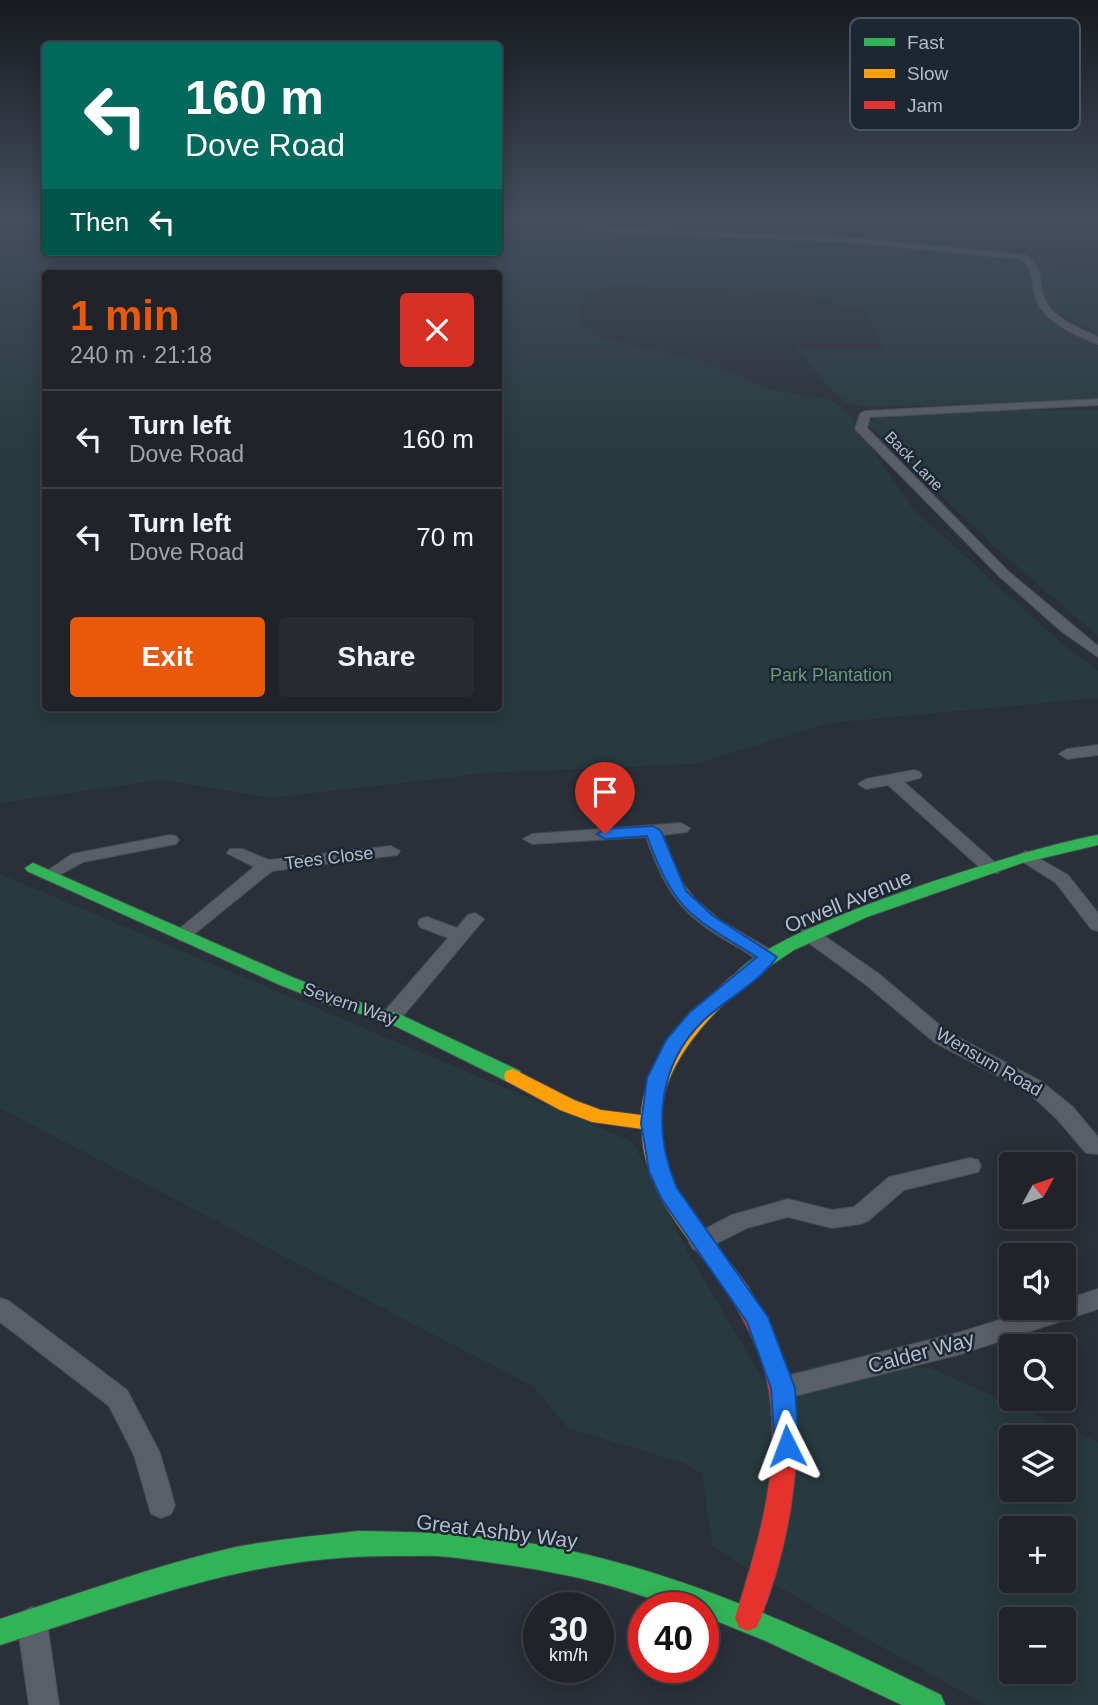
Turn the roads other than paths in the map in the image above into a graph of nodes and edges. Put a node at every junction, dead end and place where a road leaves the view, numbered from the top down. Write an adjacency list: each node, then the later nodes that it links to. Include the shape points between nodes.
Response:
1 (1041, 297): 2 (street, via 1045,308)
2 (1098, 341)
3 (1098, 402): 4 (street, Back Lane, via 865,414 861,429 1009,580)
4 (1098, 653)
5 (1097, 742): 6 (street)
6 (1068, 754)
7 (914, 775): 8 (street)
8 (892, 780): 9 (street); 20 (street)
9 (866, 784)
10 (681, 828): 11 (street)
11 (653, 831): 13 (street); 28 (street, via 680,894 706,919)
12 (170, 839): 21 (street, via 78,858)
13 (532, 839)
14 (1098, 840): 17 (street, Orwell Avenue)
15 (391, 851): 18 (street, Tees Close)
16 (236, 853): 18 (street, Tees Close)
17 (1026, 856): 20 (street, Orwell Avenue); 24 (street, via 1062,879)
18 (267, 866): 26 (street, Tees Close)
19 (33, 868): 21 (street, Severn Way)
20 (992, 869): 25 (street, Orwell Avenue)
21 (50, 875): 26 (street, Severn Way)
22 (475, 919): 27 (street)
23 (427, 923): 27 (street)
24 (1098, 925)
25 (809, 934): 28 (street, Orwell Avenue); 31 (street, Wensum Road, via 941,1037 1035,1087)
26 (181, 935): 29 (street, Severn Way, via 314,993)
27 (461, 936): 29 (street)
28 (769, 957): 30 (street, Orwell Avenue, via 701,1012 672,1044 656,1078)
29 (391, 1017): 30 (street, Severn Way, via 567,1105 599,1117)
30 (651, 1123): 33 (street, Orwell Avenue, via 659,1171 679,1212)
31 (1094, 1147)
32 (970, 1166): 33 (street, via 897,1183 860,1215 832,1219 788,1208 740,1221)
33 (701, 1242): 36 (street, Orwell Avenue, via 757,1317)
34 (1098, 1299): 36 (street, Calder Way, via 961,1343)
35 (0, 1308): 37 (street, via 118,1398 147,1453)
36 (783, 1388): 38 (street, Orwell Avenue, via 788,1462)
37 (161, 1505)
38 (748, 1618): 39 (street, Great Ashby Way, via 678,1590 575,1560 477,1545 409,1541 269,1553 171,1577); 42 (street, Great Ashby Way)
39 (32, 1622): 40 (street, Great Ashby Way); 41 (street)
40 (0, 1632)
41 (44, 1705)
42 (931, 1705)

